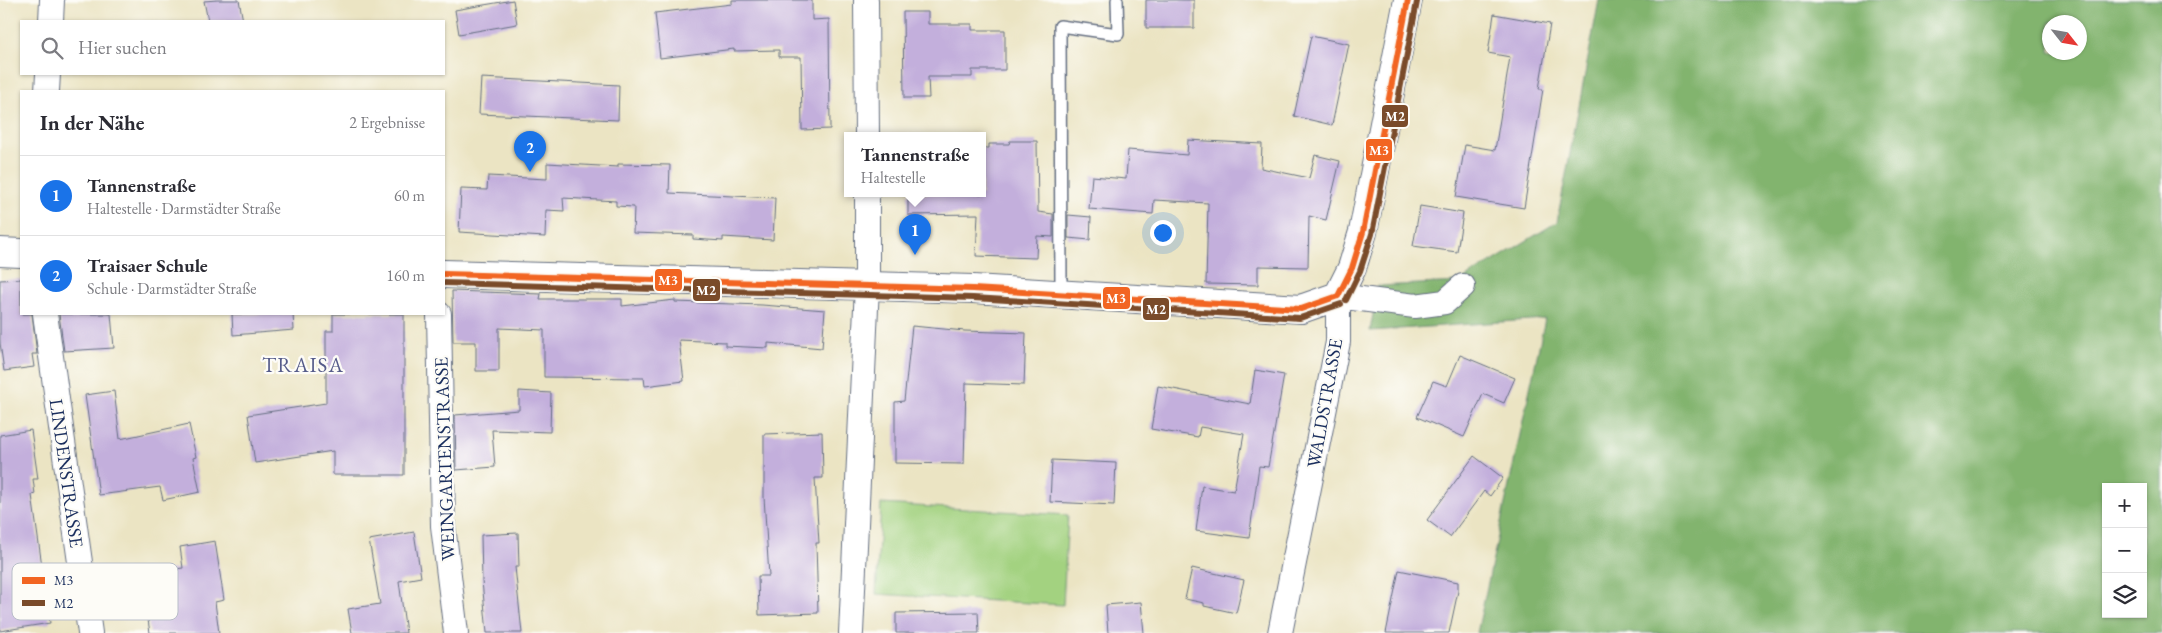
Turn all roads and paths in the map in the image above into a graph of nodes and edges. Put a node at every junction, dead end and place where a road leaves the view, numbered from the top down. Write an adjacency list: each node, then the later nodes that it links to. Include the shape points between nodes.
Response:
1 (52, 0): 5 (street)
2 (866, 0): 8 (street)
3 (1117, 0): 15 (lane, via 1118,34 1060,26)
4 (1408, 0): 16 (street, WALDSTRASSE, via 1363,232 1352,268)
5 (51, 20)
6 (48, 75): 7 (street)
7 (47, 90)
8 (867, 132)
9 (867, 197): 13 (street)
10 (0, 252): 11 (street)
11 (20, 253)
12 (445, 274): 13 (street)
13 (867, 286): 15 (street); 23 (street)
14 (1463, 286): 16 (street, via 1445,302 1415,306)
15 (1061, 294): 16 (street, via 1301,309)
16 (1338, 296): 24 (street, WALDSTRASSE, via 1338,342)
17 (45, 315): 19 (street, LINDENSTRASSE)
18 (439, 315): 22 (street, WEINGARTENSTRASSE, via 443,526)
19 (80, 563)
20 (88, 620): 21 (street, LINDENSTRASSE)
21 (90, 633)
22 (456, 633)
23 (851, 633)
24 (1280, 633)

